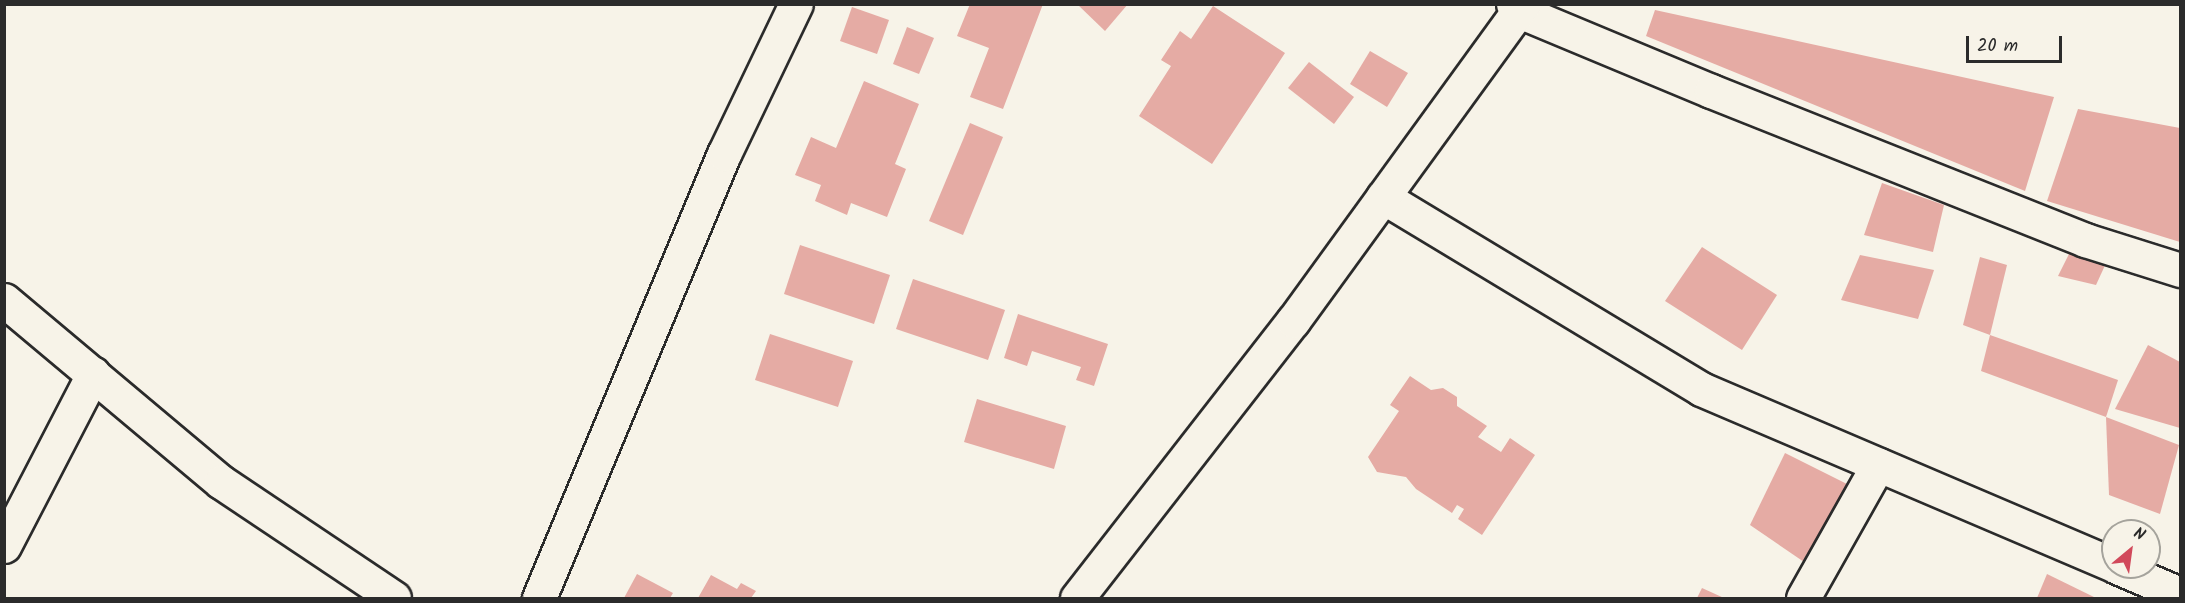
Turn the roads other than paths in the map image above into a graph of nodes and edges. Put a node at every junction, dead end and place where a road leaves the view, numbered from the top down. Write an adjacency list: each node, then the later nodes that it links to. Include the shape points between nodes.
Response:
1 (796, 4): 13 (street, via 724,154)
2 (1518, 7): 3 (street); 4 (street, via 2085,240)
3 (1383, 197): 7 (street, via 1701,389); 14 (street, via 1293,321)
4 (2181, 270)
5 (4, 300): 6 (street)
6 (93, 374): 8 (street); 12 (street, via 222,482)
7 (1878, 465): 9 (street); 15 (street)
8 (4, 546)
9 (2101, 560)
10 (2146, 579): 11 (street)
11 (2181, 594)
12 (394, 598)
13 (539, 598)
14 (1077, 598)
15 (1803, 598)

